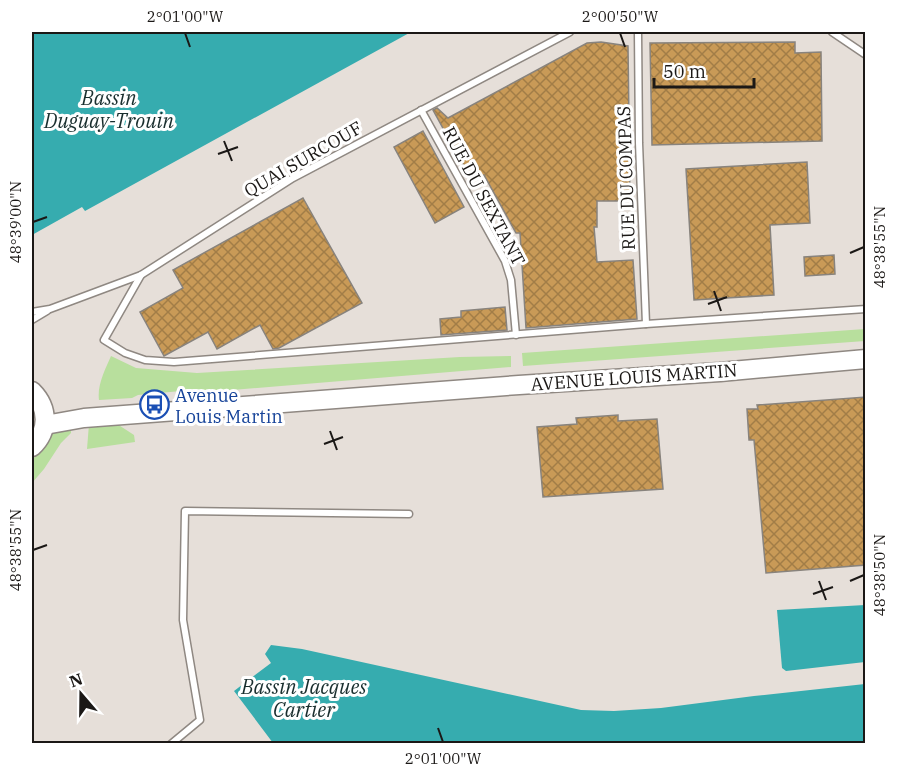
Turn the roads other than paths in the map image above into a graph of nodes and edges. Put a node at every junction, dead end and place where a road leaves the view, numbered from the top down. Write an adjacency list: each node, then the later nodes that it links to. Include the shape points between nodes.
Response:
1 (570, 32): 5 (lane, QUAI SURCOUF)
2 (639, 32): 11 (lane, RUE DU COMPAS)
3 (832, 32): 4 (lane)
4 (866, 54)
5 (421, 110): 6 (lane, QUAI SURCOUF, via 293,178); 12 (lane, RUE DU SEXTANT, via 505,261 511,280)
6 (141, 275): 7 (lane, QUAI SURCOUF); 12 (lane, via 104,340 145,360 174,362)
7 (50, 309): 9 (lane); 10 (lane)
8 (866, 309): 11 (lane)
9 (32, 312)
10 (32, 320)
11 (646, 324): 12 (lane)
12 (516, 335)
13 (866, 359): 15 (street, AVENUE LOUIS MARTIN, via 84,418)
14 (32, 391): 15 (street, via 44,409)
15 (45, 425): 16 (street)
16 (32, 447)
17 (409, 513): 18 (lane, via 184,511 183,620 200,720)
18 (171, 744)

